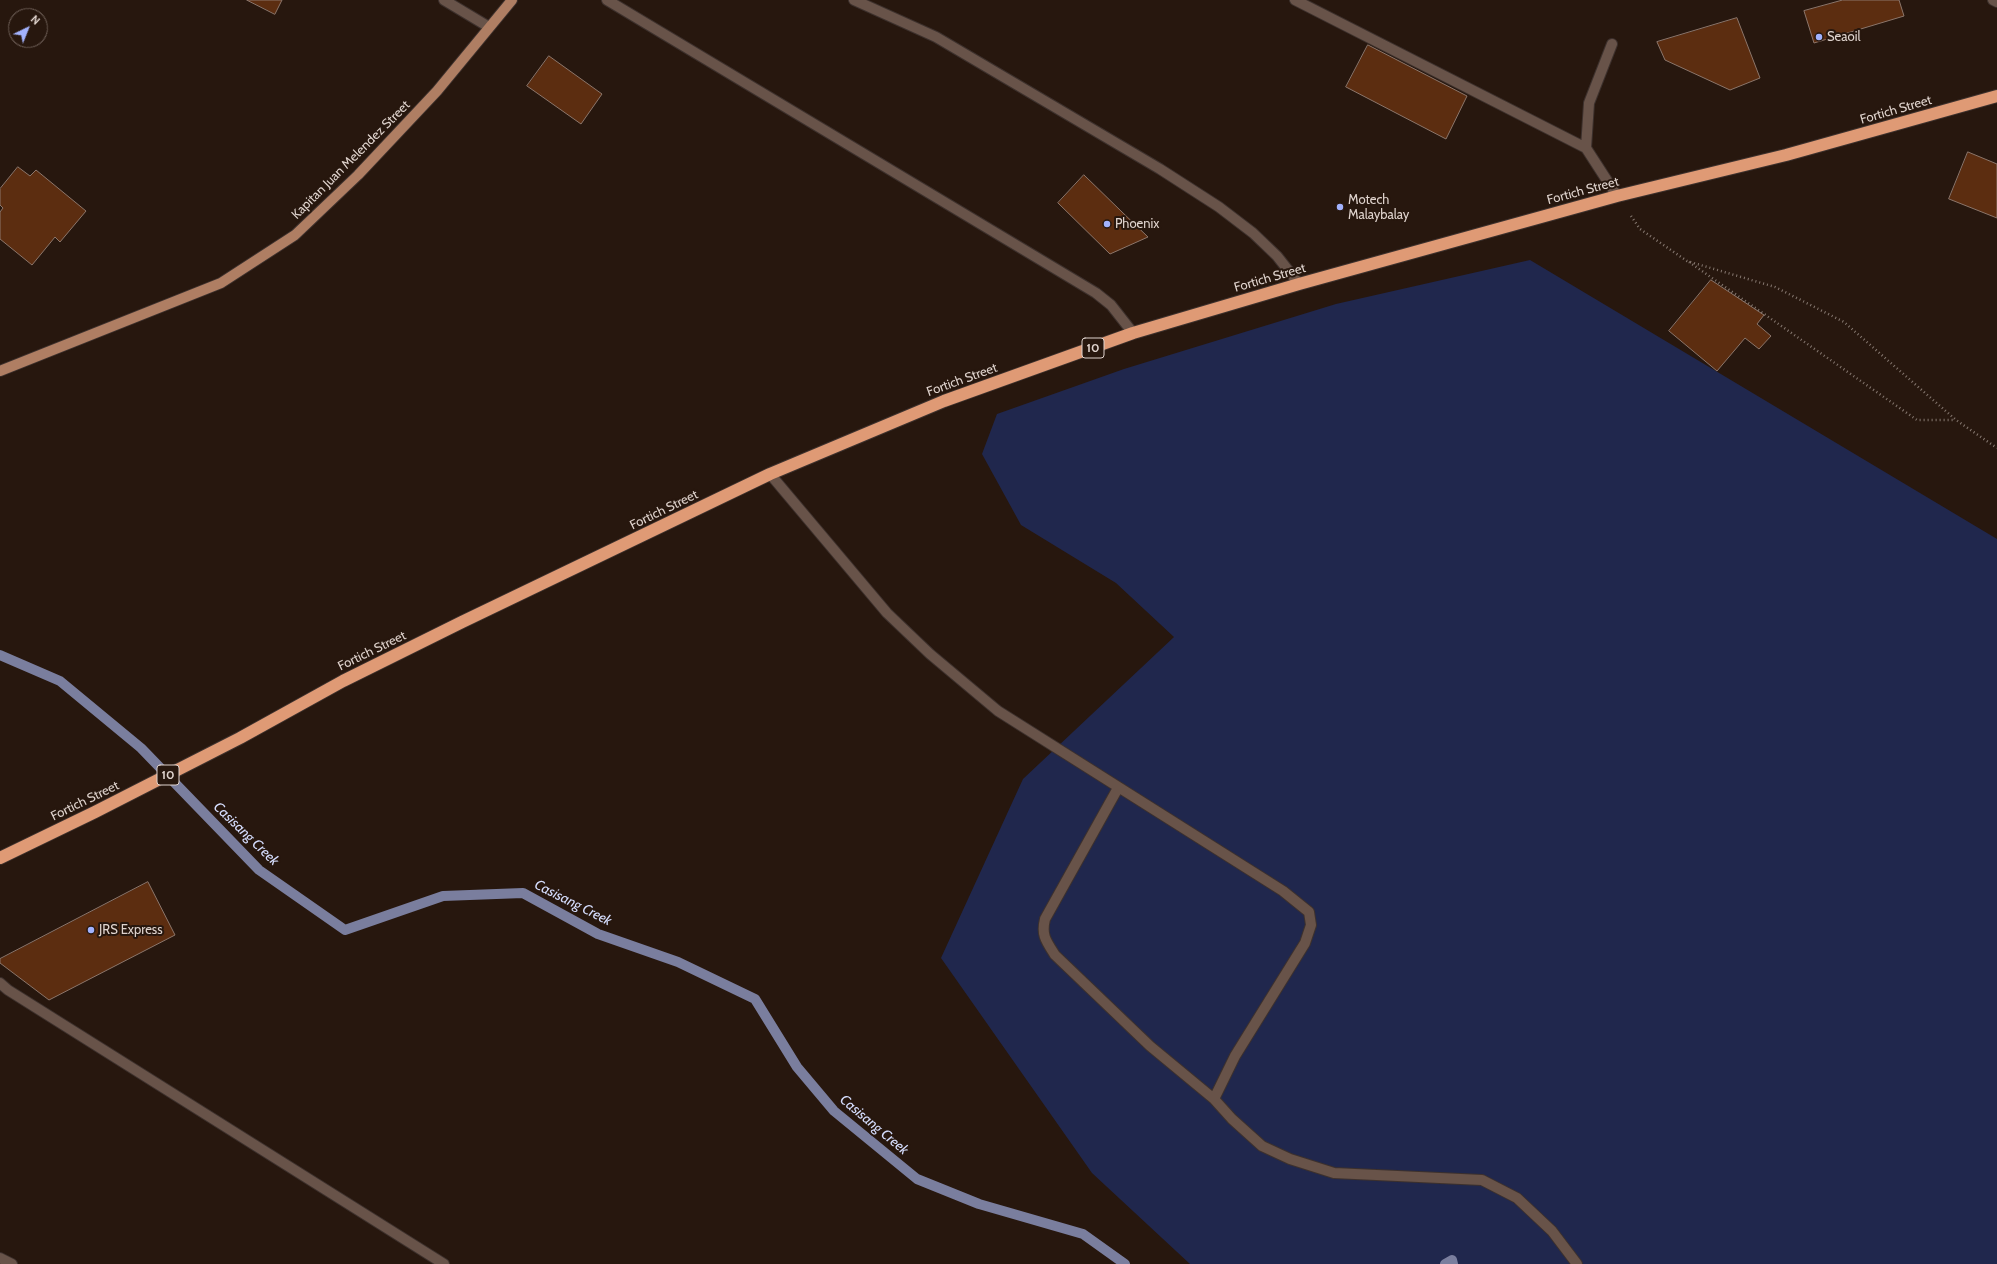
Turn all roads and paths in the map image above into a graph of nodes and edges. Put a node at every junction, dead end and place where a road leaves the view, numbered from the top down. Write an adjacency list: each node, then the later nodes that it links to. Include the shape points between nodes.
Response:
1 (444, 0): 8 (street)
2 (512, 0): 8 (main road, Kapitan Juan Melendez Street)
3 (607, 0): 15 (street, via 1096,292 1111,305)
4 (854, 0): 14 (street, via 936,36 1167,173 1219,207 1252,233 1277,256)
5 (1295, 0): 11 (street)
6 (1993, 0): 7 (street)
7 (1997, 2)
8 (489, 26): 16 (main road, Kapitan Juan Melendez Street, via 438,91 358,175 294,234 221,283)
9 (1612, 44): 11 (street, via 1589,103)
10 (1997, 96): 12 (highway, Fortich Street / 10, via 1786,155)
11 (1586, 148): 12 (street)
12 (1617, 196): 13 (path, via 1640,229); 14 (highway, Fortich Street / 10)
13 (1687, 261): 17 (path, via 1775,287 1844,322); 17 (path, via 1916,420)
14 (1299, 284): 15 (highway, Fortich Street / 10)
15 (1133, 333): 19 (highway, Fortich Street / 10, via 944,401)
16 (0, 371)
17 (1956, 420): 18 (path)
18 (1997, 448)
19 (770, 474): 20 (street, via 887,613 930,654 998,711); 21 (highway, Fortich Street / 10, via 343,681 240,738)
20 (1118, 788): 23 (street, via 1045,919 1042,929 1055,955 1150,1046); 23 (street, via 1283,891 1309,912 1311,925 1305,943 1235,1056)
21 (0, 858)
22 (0, 983): 26 (street)
23 (1214, 1099): 27 (street, via 1262,1146 1290,1159 1334,1173 1482,1180 1517,1198 1552,1231)
24 (0, 1258): 25 (street)
25 (12, 1264)
26 (444, 1264)
27 (1577, 1264)

